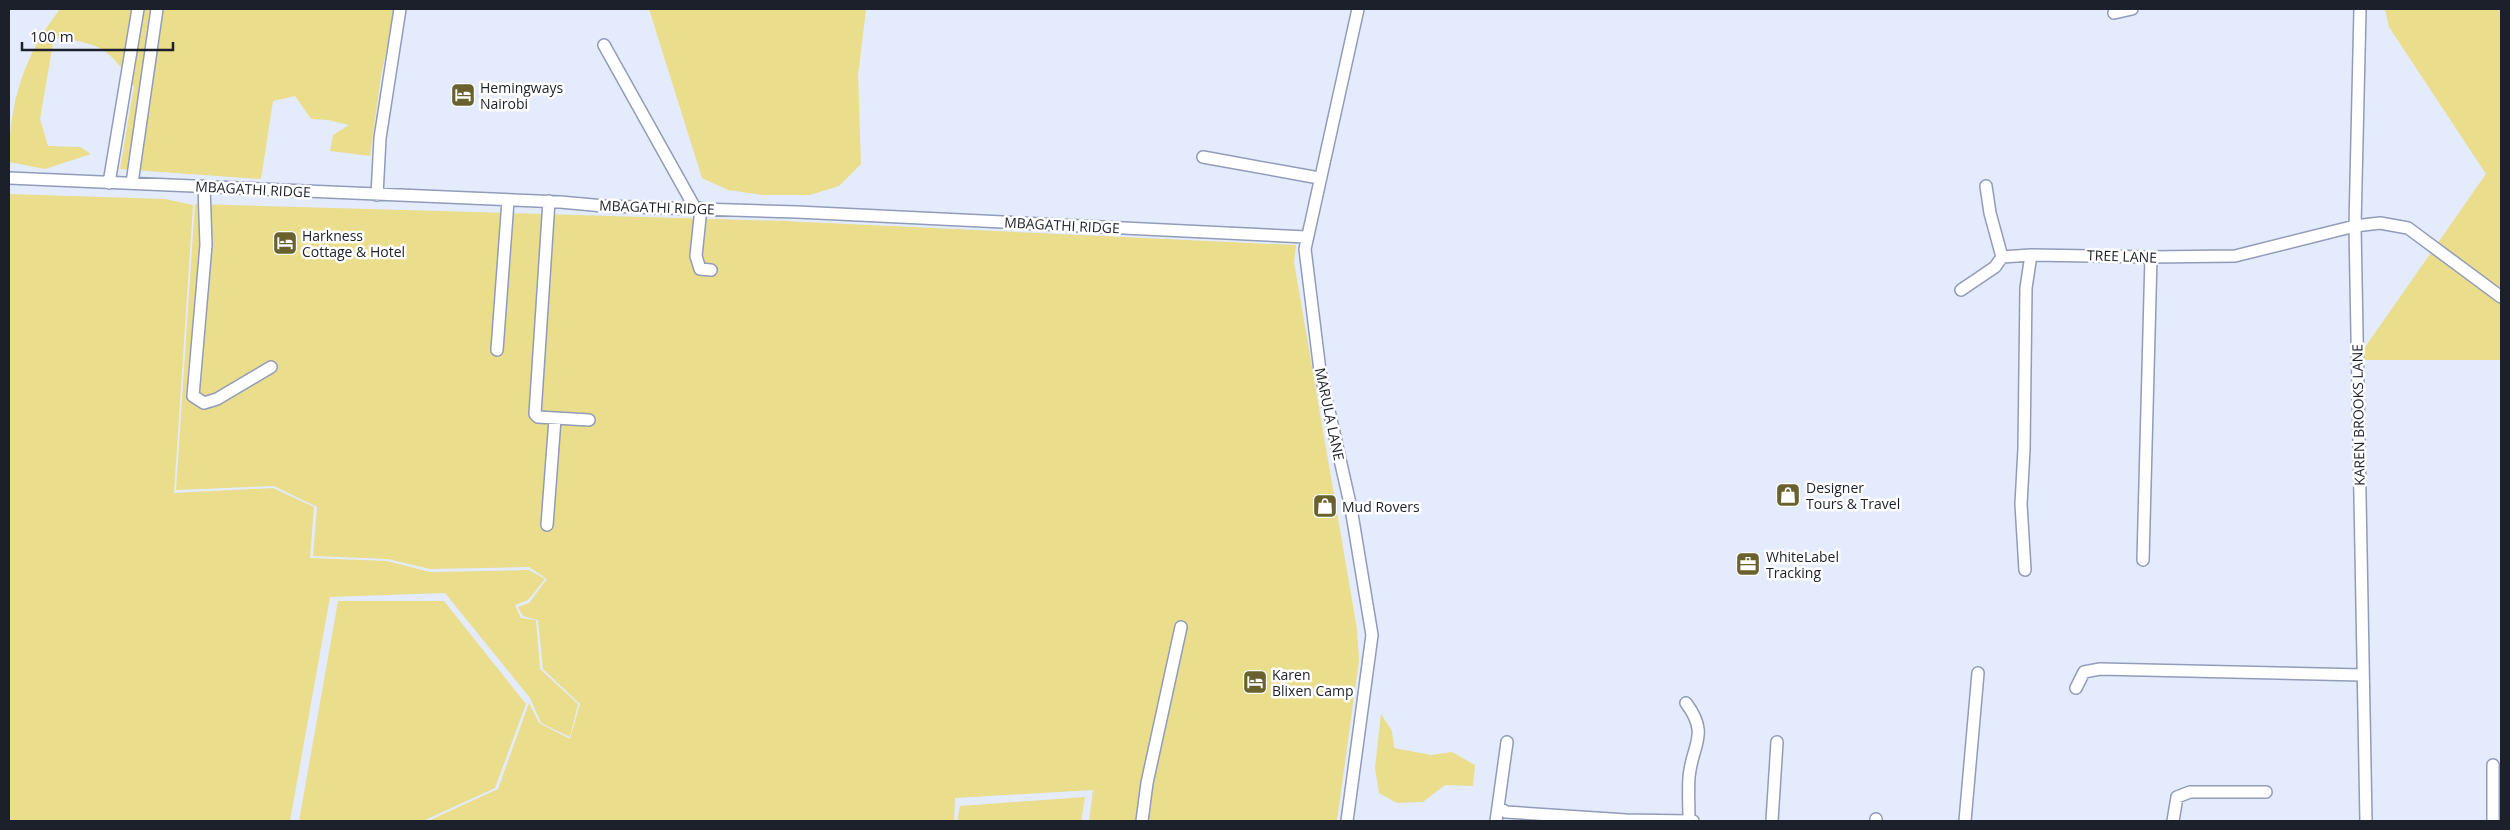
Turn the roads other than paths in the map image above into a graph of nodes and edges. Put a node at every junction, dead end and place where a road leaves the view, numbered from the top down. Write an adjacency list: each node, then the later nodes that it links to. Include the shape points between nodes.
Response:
1 (138, 9): 12 (street)
2 (157, 9): 13 (street)
3 (400, 9): 16 (street, via 380,138)
4 (1358, 9): 11 (street, MARULA LANE)
5 (2132, 9): 7 (street)
6 (2360, 9): 20 (street, KAREN BROOKS LANE)
7 (2114, 13)
8 (604, 45): 19 (street)
9 (1203, 157): 11 (street)
10 (9, 178): 12 (street, MBAGATHI RIDGE)
11 (1319, 178): 21 (street, MARULA LANE)
12 (109, 183): 13 (street, MBAGATHI RIDGE)
13 (132, 183): 14 (street, MBAGATHI RIDGE)
14 (204, 186): 16 (street, MBAGATHI RIDGE); 29 (street, via 206,246 193,396 204,403 217,399)
15 (1986, 186): 23 (street)
16 (376, 195): 17 (street, MBAGATHI RIDGE)
17 (508, 200): 18 (street, MBAGATHI RIDGE); 28 (street)
18 (549, 201): 19 (street, MBAGATHI RIDGE); 30 (street, via 535,414 538,418)
19 (698, 208): 21 (street, MBAGATHI RIDGE); 25 (street, via 696,256 700,269)
20 (2355, 226): 24 (street, TREE LANE, via 2235,256); 27 (street, TREE LANE, via 2380,224 2408,228); 37 (street, KAREN BROOKS LANE)
21 (1306, 237): 46 (street, MARULA LANE, via 1320,371 1351,508 1372,635)
22 (2031, 255): 23 (street, TREE LANE); 24 (street, TREE LANE); 34 (street, via 2026,288 2021,504)
23 (2002, 257): 26 (street, via 1990,271)
24 (2152, 257): 33 (street)
25 (711, 270)
26 (1962, 290)
27 (2501, 297)
28 (497, 350)
29 (271, 367)
30 (555, 419): 31 (street); 32 (street)
31 (589, 420)
32 (547, 525)
33 (2143, 560)
34 (2025, 570)
35 (1181, 627): 45 (street)
36 (1978, 673): 51 (street)
37 (2362, 675): 38 (street, via 2100,669 2084,672); 53 (street, KAREN BROOKS LANE)
38 (2076, 688)
39 (1686, 703): 48 (street, via 1697,718 1699,738 1689,778)
40 (1507, 742): 44 (street)
41 (1776, 742): 50 (street)
42 (2493, 765): 54 (street)
43 (2266, 792): 52 (street, via 2190,792 2177,797)
44 (1498, 807): 47 (street); 48 (street, via 1506,812)
45 (1142, 821)
46 (1347, 821)
47 (1496, 821)
48 (1689, 821): 49 (street)
49 (1693, 821)
50 (1772, 821)
51 (1965, 821)
52 (2173, 821)
53 (2366, 821)
54 (2493, 821)

